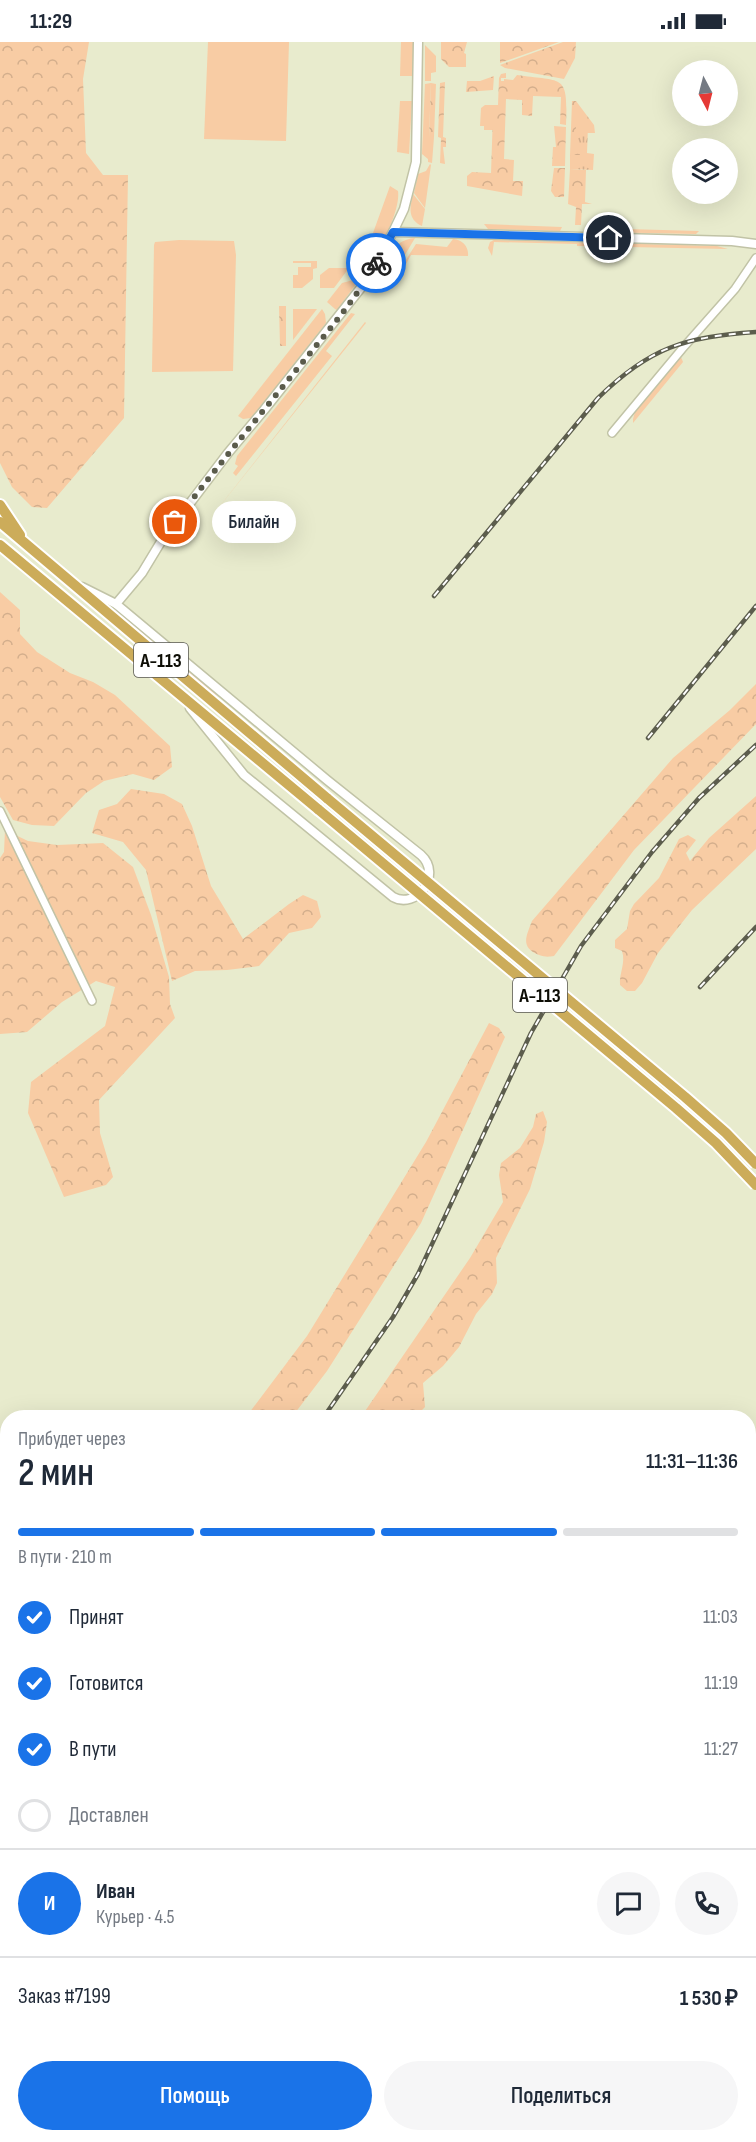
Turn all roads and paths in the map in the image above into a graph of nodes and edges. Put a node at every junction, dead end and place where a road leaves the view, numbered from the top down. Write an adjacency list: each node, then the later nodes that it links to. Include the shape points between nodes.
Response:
1 (418, 42): 2 (street, via 416,162 404,209)
2 (393, 232): 3 (street); 11 (street, via 351,302 208,479)
3 (756, 244)
4 (756, 258): 5 (street, via 735,289)
5 (612, 433)
6 (0, 505): 9 (highway)
7 (0, 522): 9 (highway, А-113)
8 (0, 545): 12 (highway, А-113)
9 (27, 545): 10 (highway, А-113)
10 (68, 580): 11 (street); 14 (highway, А-113)
11 (116, 604): 13 (street)
12 (158, 675): 13 (street, via 260,789 393,897 403,900 420,892 430,875 426,859); 18 (highway, А-113, bridge, via 676,1108)
13 (220, 691): 14 (street)
14 (255, 738): 17 (highway, А-113, bridge, via 685,1097)
15 (0, 812): 16 (street)
16 (92, 1001)
17 (756, 1164)
18 (756, 1185)

